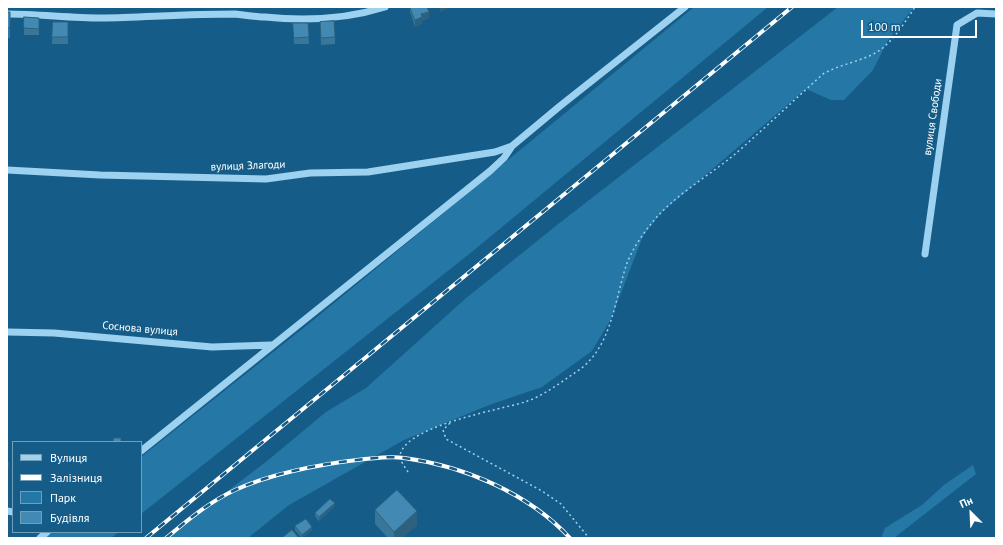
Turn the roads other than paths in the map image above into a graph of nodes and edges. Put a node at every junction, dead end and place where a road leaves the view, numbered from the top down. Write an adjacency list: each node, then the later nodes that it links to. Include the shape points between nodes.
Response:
1 (385, 7): 3 (street, via 340,17 265,18 211,14 99,18)
2 (685, 7): 5 (street)
3 (7, 14)
4 (996, 14): 7 (street, вулиця Свободи, via 978,13 957,25)
5 (512, 146): 6 (street, вулиця Злагоди, via 495,152 368,172 310,173 266,179); 9 (street, via 490,171)
6 (7, 170)
7 (924, 254)
8 (7, 332): 9 (street, Соснова вулиця, via 54,333 212,347)
9 (271, 345): 10 (street)
10 (142, 450)

